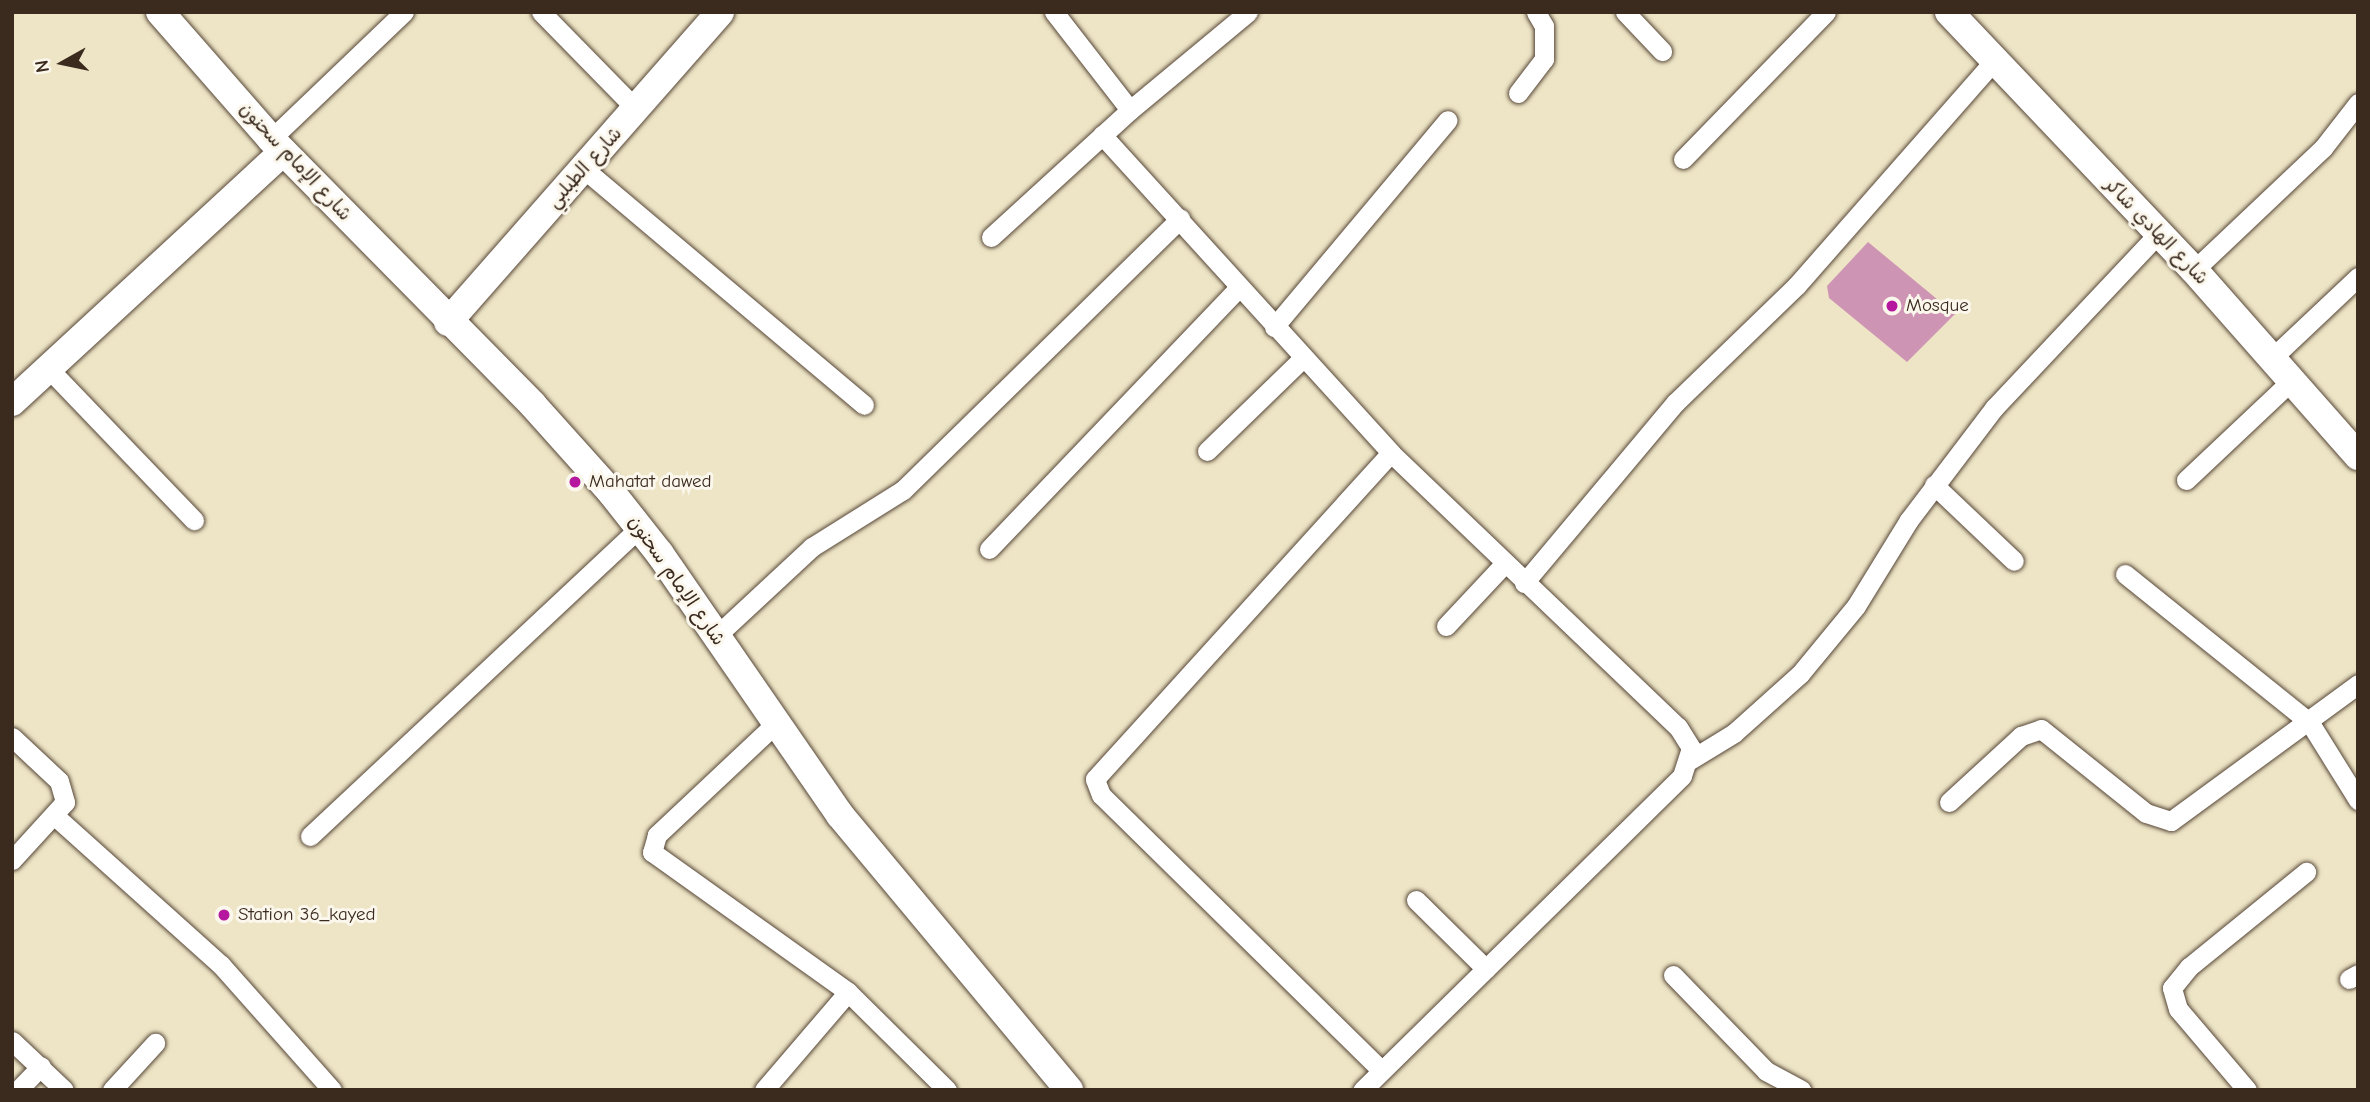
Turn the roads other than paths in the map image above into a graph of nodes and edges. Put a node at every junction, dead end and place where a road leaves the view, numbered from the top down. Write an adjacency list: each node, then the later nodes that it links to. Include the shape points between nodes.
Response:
1 (160, 12): 19 (street, شارع الإمام سحنون)
2 (404, 12): 19 (street)
3 (541, 12): 15 (street)
4 (720, 12): 15 (street, شارع الطبلبي)
5 (1054, 12): 16 (street)
6 (1248, 12): 16 (street)
7 (1536, 12): 13 (street, via 1544,26 1544,60)
8 (1625, 12): 11 (street)
9 (1826, 12): 20 (street)
10 (1950, 12): 12 (street, شارع الهادي شاكر)
11 (1662, 51)
12 (1993, 62): 23 (street, شارع الهادي شاكر); 47 (street, via 1797,285 1676,402)
13 (1518, 93)
14 (2358, 103): 25 (street, via 2323,148)
15 (637, 110): 21 (street, شارع الطبلبي)
16 (1130, 110): 18 (street)
17 (1448, 120): 29 (street)
18 (1101, 135): 22 (street); 24 (street)
19 (277, 145): 28 (street, شارع الإمام سحنون); 32 (street)
20 (1683, 159)
21 (584, 169): 28 (street, شارع الطبلبي); 35 (street)
22 (1180, 219): 27 (street); 49 (street, via 903,490 812,547)
23 (2158, 234): 25 (street, شارع الهادي شاكر); 40 (street, via 2022,376)
24 (991, 237)
25 (2194, 270): 31 (street, شارع الهادي شاكر)
26 (2358, 277): 31 (street)
27 (1239, 287): 29 (street); 43 (street)
28 (448, 322): 42 (street, شارع الإمام سحنون, via 533,405)
29 (1274, 327): 30 (street)
30 (1303, 358): 36 (street); 37 (street)
31 (2271, 359): 33 (street, شارع الهادي شاكر)
32 (48, 368): 34 (street); 41 (street)
33 (2291, 381): 38 (street, شارع الهادي شاكر); 39 (street)
34 (12, 402)
35 (864, 405)
36 (1207, 452)
37 (1391, 453): 45 (street); 68 (street, via 1095,779 1101,795)
38 (2358, 456)
39 (2186, 480)
40 (1934, 485): 44 (street); 54 (street, via 1856,606 1800,674 1755,717)
41 (194, 520)
42 (640, 527): 49 (street, شارع الإمام سحنون); 58 (street)
43 (989, 549)
44 (2014, 561)
45 (1504, 564): 47 (street); 48 (street)
46 (2125, 574): 51 (street)
47 (1524, 583): 54 (street, via 1678,727 1691,748)
48 (1446, 626)
49 (715, 637): 52 (street, شارع الإمام سحنون)
50 (2358, 684): 51 (street)
51 (2310, 723): 55 (street); 56 (street, via 2171,821 2146,813 2041,729 2021,736)
52 (774, 725): 64 (street, via 657,835 652,852); 75 (street, شارع الإمام سحنون, via 924,919)
53 (12, 737): 57 (street, via 62,788 65,805)
54 (1690, 760): 62 (street, via 1682,776)
55 (2358, 800)
56 (1949, 802)
57 (56, 817): 59 (street); 72 (street, via 220,965)
58 (310, 836)
59 (12, 860)
60 (2306, 872): 78 (street, via 2189,967 2172,988 2178,1009)
61 (1416, 900): 62 (street)
62 (1486, 969): 68 (street)
63 (1673, 975): 77 (street, via 1766,1071)
64 (848, 992): 73 (street); 74 (street)
65 (12, 1041): 67 (street)
66 (155, 1043): 69 (street)
67 (41, 1066): 70 (street); 71 (street)
68 (1380, 1069): 76 (street)
69 (124, 1086)
70 (18, 1090)
71 (64, 1090)
72 (332, 1090)
73 (764, 1090)
74 (947, 1090)
75 (1069, 1090)
76 (1362, 1090)
77 (1801, 1090)
78 (2247, 1090)

